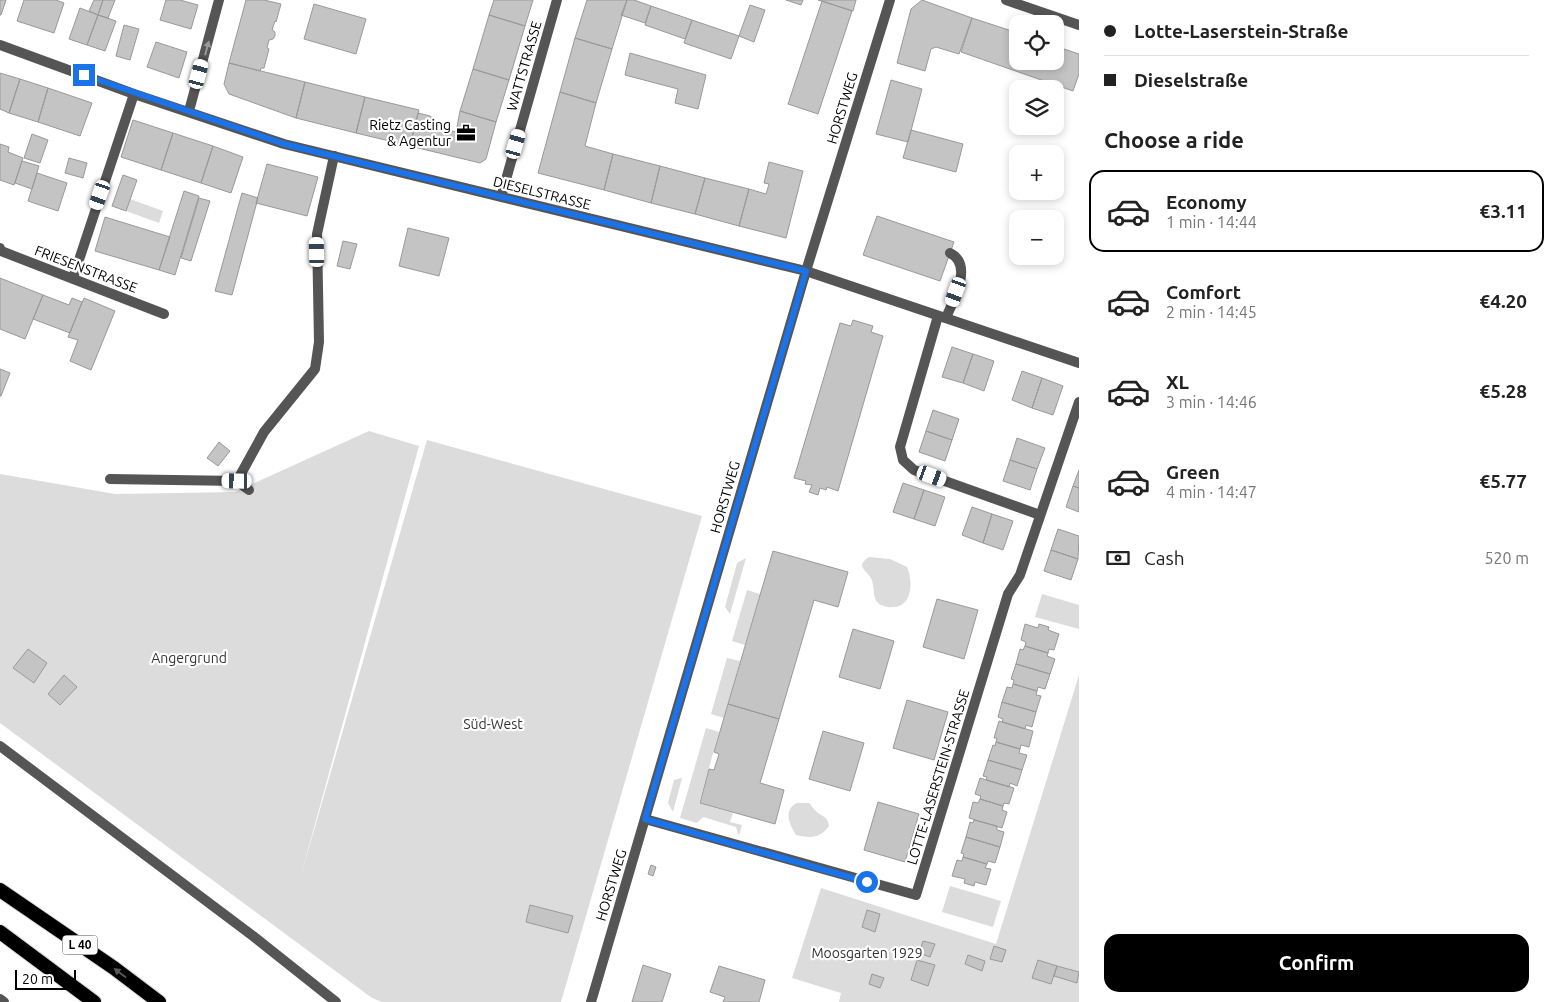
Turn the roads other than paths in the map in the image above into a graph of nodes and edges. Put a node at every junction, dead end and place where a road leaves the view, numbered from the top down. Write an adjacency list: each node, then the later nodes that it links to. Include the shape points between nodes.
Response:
1 (219, 0): 8 (street, one-way to 1)
2 (557, 0): 10 (street, WATTSTRASSE)
3 (890, 0): 13 (street, HORSTWEG)
4 (1006, 0): 5 (street)
5 (1079, 25)
6 (0, 45): 7 (street, DIESELSTRASSE)
7 (134, 94): 8 (street, DIESELSTRASSE); 14 (street)
8 (189, 112): 9 (street, DIESELSTRASSE, via 284,144)
9 (334, 156): 10 (street, DIESELSTRASSE); 20 (street, via 317,234 319,342 315,369 264,432)
10 (501, 197): 13 (street, DIESELSTRASSE)
11 (0, 248): 14 (street, FRIESENSTRASSE)
12 (950, 253): 16 (street, via 958,259 962,271)
13 (806, 271): 16 (street, DIESELSTRASSE); 24 (street, HORSTWEG)
14 (73, 278): 15 (street, FRIESENSTRASSE)
15 (164, 314)
16 (942, 317): 17 (street, DIESELSTRASSE); 22 (street, via 900,447 903,460 914,470)
17 (1079, 363)
18 (1079, 402): 22 (street, LOTTE-LASERSTEIN-STRASSE)
19 (110, 479): 20 (street)
20 (237, 481): 21 (street)
21 (249, 490)
22 (1040, 515): 24 (street, LOTTE-LASERSTEIN-STRASSE, via 1020,576 1008,594 916,895)
23 (0, 746): 31 (street)
24 (645, 819): 32 (street, HORSTWEG)
25 (0, 890): 30 (highway, L 40, one-way to 25)
26 (2, 933): 29 (highway, L 40)
27 (0, 999): 28 (street)
28 (4, 1002)
29 (94, 1002)
30 (159, 1002)
31 (336, 1002)
32 (591, 1002)

